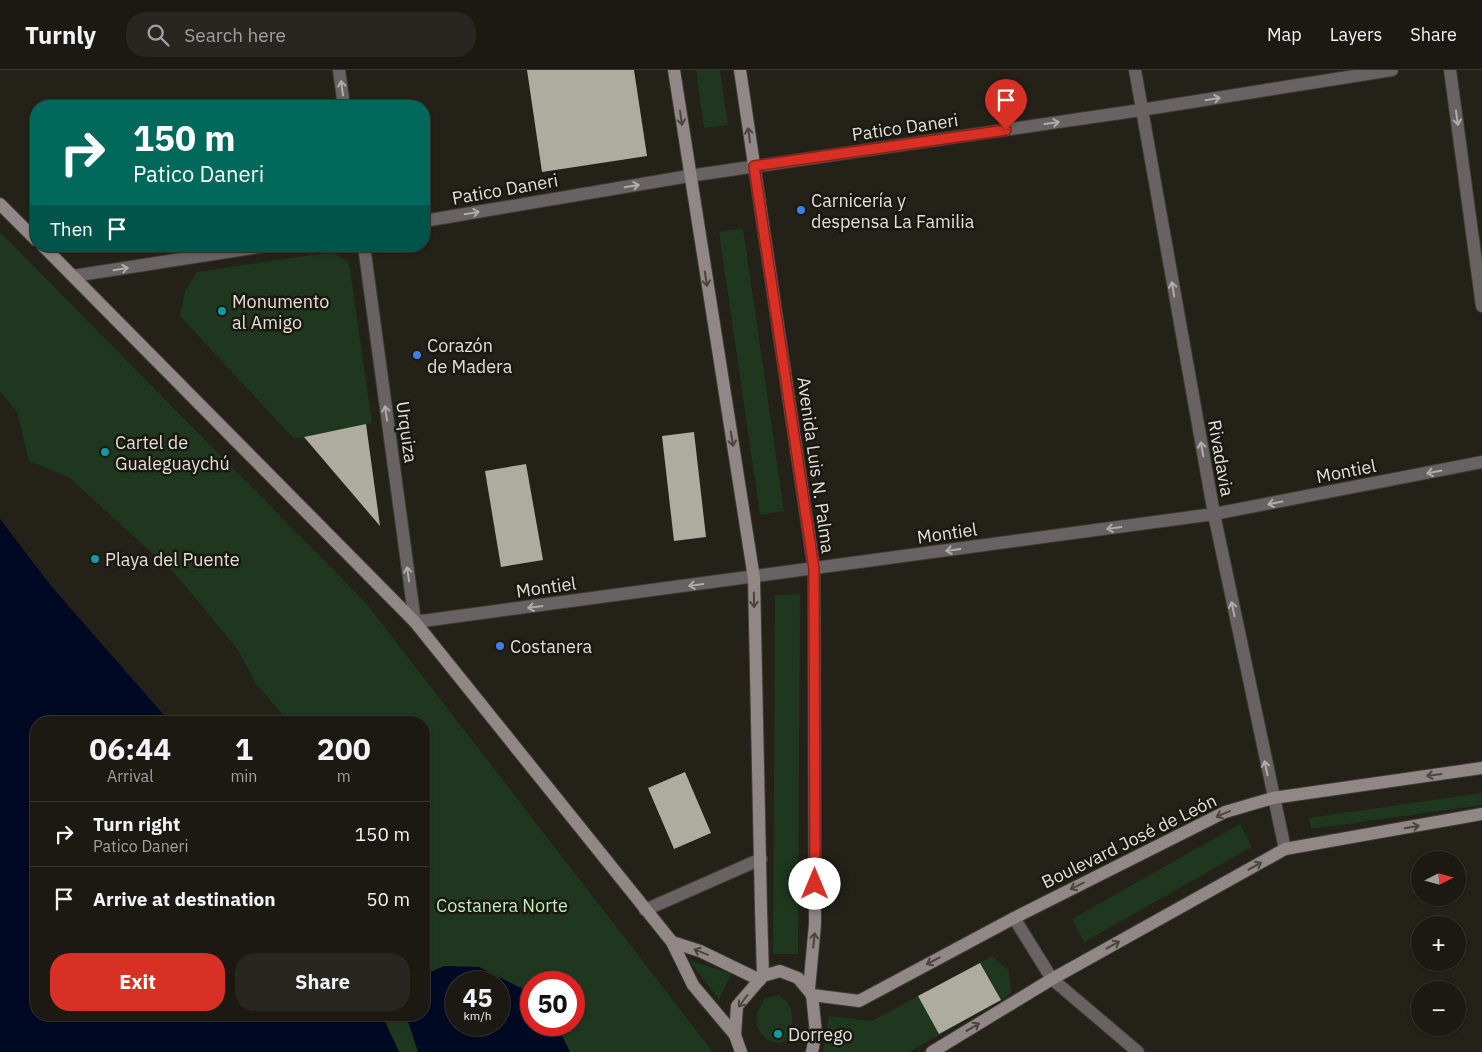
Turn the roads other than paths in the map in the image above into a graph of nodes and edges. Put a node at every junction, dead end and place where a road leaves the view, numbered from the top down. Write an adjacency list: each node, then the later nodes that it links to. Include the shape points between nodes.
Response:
1 (339, 70): 7 (street, one-way to 1)
2 (674, 70): 10 (main road, one-way to 10)
3 (740, 70): 9 (main road, Avenida Luis N. Palma, one-way to 3)
4 (1135, 70): 8 (street, Rivadavia)
5 (1392, 70): 8 (street, Patico Daneri, one-way to 5)
6 (1450, 70): 18 (street, one-way to 18)
7 (343, 100)
8 (1141, 110): 9 (street, Patico Daneri, one-way to 8); 20 (street, Rivadavia, one-way to 8)
9 (754, 166): 10 (street, Patico Daneri); 21 (main road, Avenida Luis N. Palma)
10 (689, 176): 12 (street, Patico Daneri, one-way to 10); 22 (main road, one-way to 22)
11 (0, 204): 13 (main road)
12 (430, 220)
13 (30, 234)
14 (49, 252): 17 (main road)
15 (227, 252): 17 (street, one-way to 15)
16 (365, 252): 23 (street, Urquiza, one-way to 16)
17 (73, 276): 23 (main road)
18 (1482, 306)
19 (1482, 462): 20 (street, Montiel, one-way to 20)
20 (1214, 514): 21 (street, Montiel, one-way to 21); 25 (street, Rivadavia, one-way to 20)
21 (814, 569): 22 (street, Montiel); 34 (main road, Avenida Luis N. Palma, one-way to 21, via 815,924)
22 (754, 578): 23 (street, Montiel, one-way to 23); 28 (main road, one-way to 28)
23 (415, 622): 29 (main road)
24 (1482, 768): 25 (main road, Boulevard José de León, one-way to 25)
25 (1273, 798): 27 (street, Rivadavia); 30 (main road, Boulevard José de León, one-way to 30, via 1225,812)
26 (1482, 814): 27 (main road, one-way to 26)
27 (1285, 849): 33 (main road, one-way to 27)
28 (760, 859): 29 (street); 32 (main road)
29 (645, 910): 31 (main road)
30 (1014, 918): 33 (street); 34 (main road, Boulevard José de León, one-way to 34, via 859,1001)
31 (672, 942): 32 (main road, one-way to 31); 35 (main road, via 693,985)
32 (762, 978): 34 (main road, via 780,971 798,978); 35 (main road, one-way to 35, via 737,1006)
33 (1052, 979): 38 (main road, one-way to 33); 39 (street)
34 (810, 992): 37 (main road, Avenida Luis N. Palma, via 816,1033)
35 (735, 1035): 36 (main road)
36 (741, 1052)
37 (812, 1052)
38 (932, 1052)
39 (1138, 1052)

